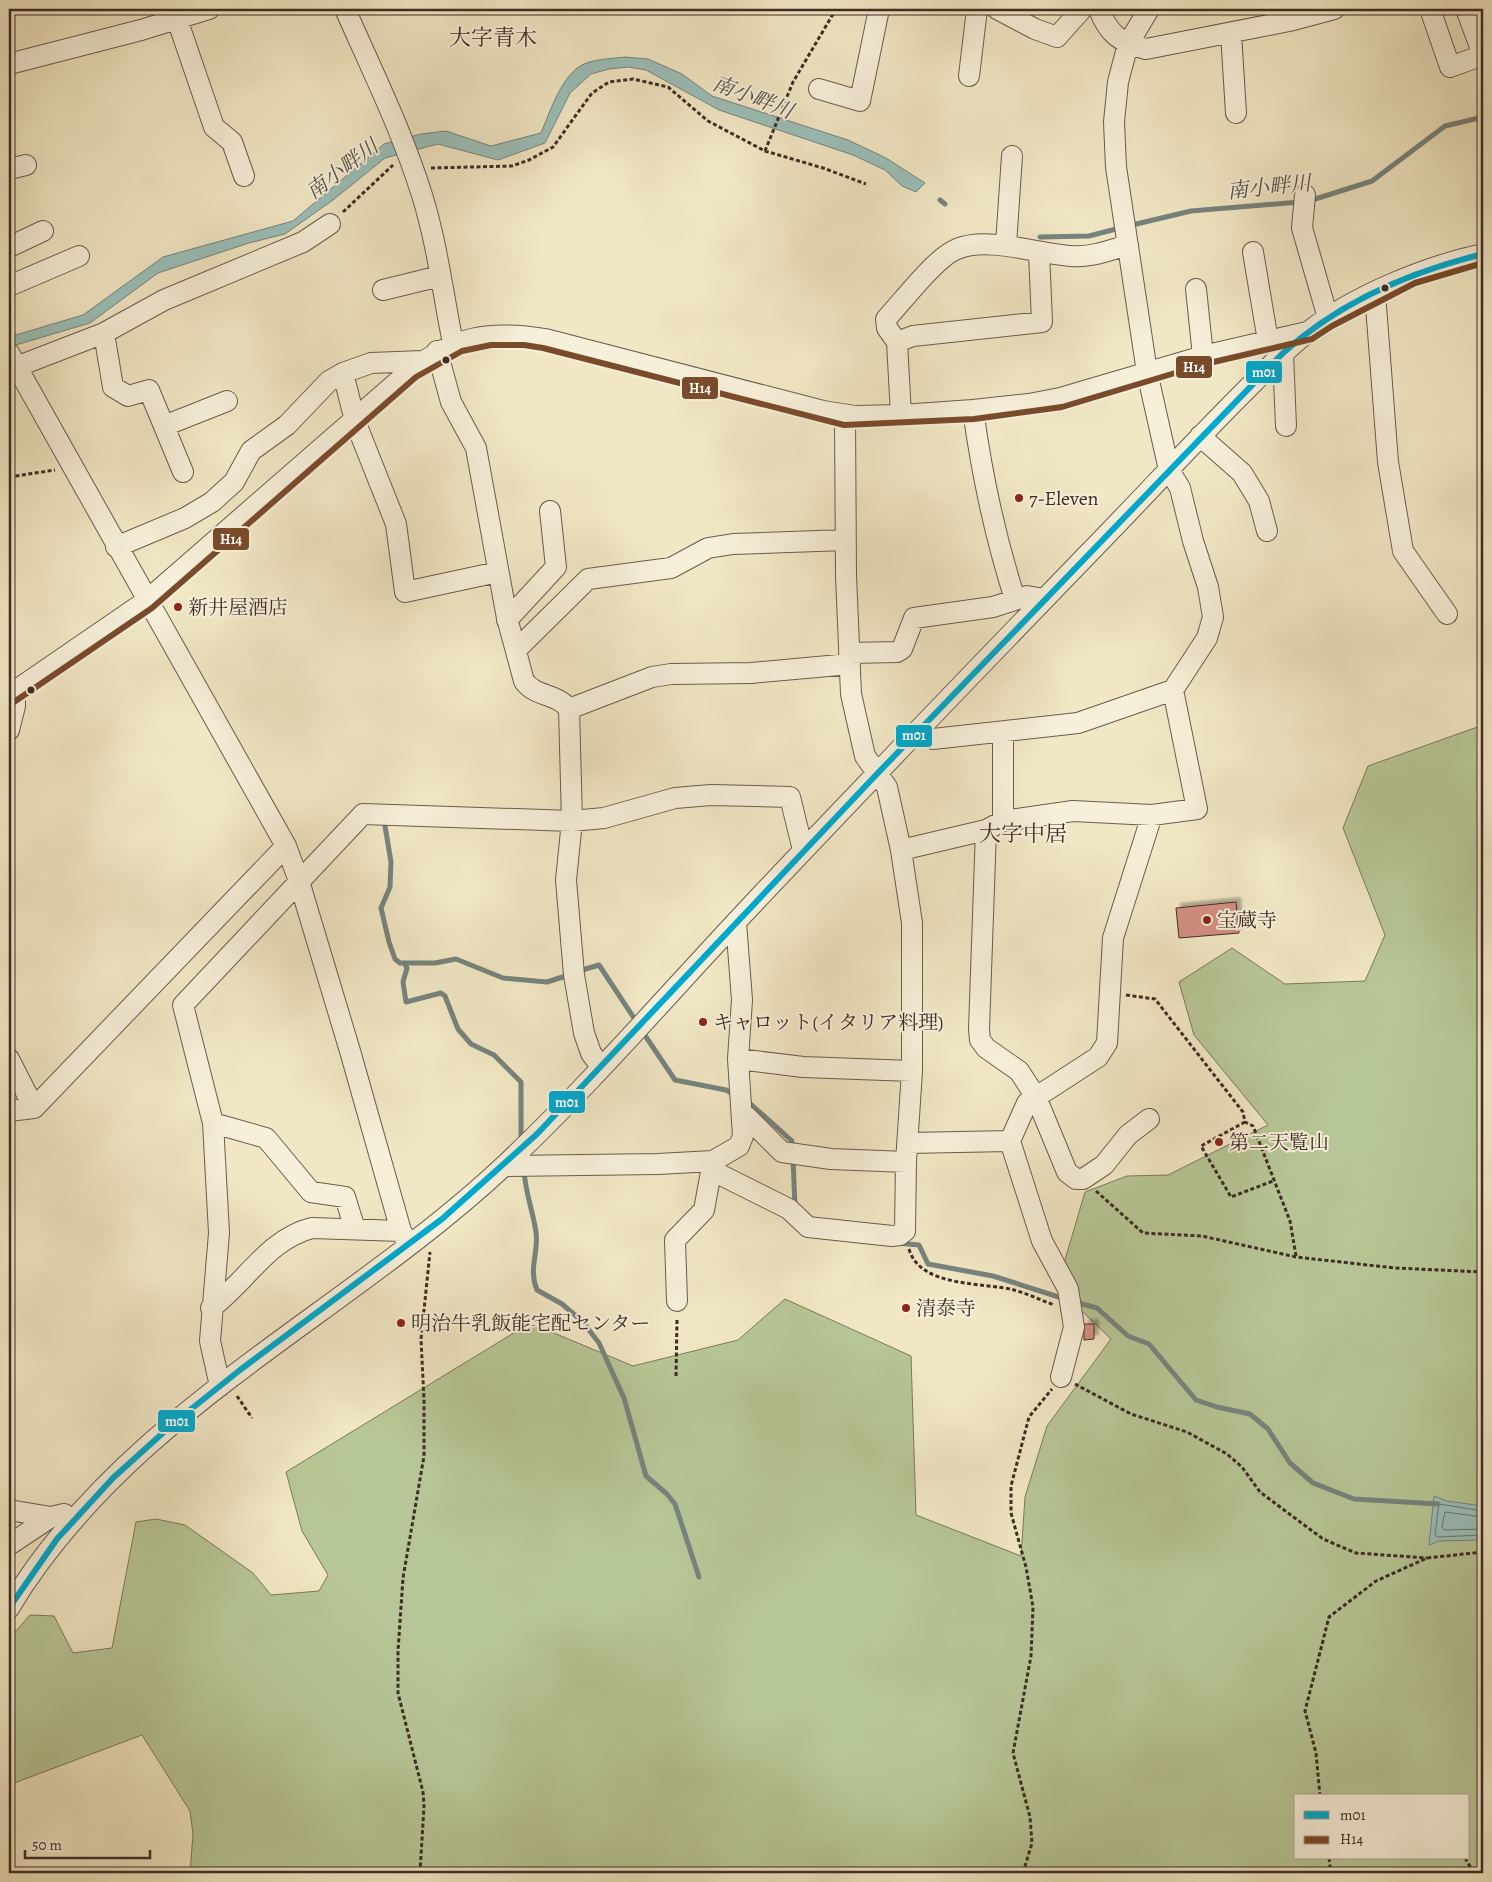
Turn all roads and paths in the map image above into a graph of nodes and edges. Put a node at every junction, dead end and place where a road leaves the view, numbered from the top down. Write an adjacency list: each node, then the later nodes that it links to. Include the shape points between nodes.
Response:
1 (209, 9): 13 (street)
2 (345, 9): 23 (street)
3 (836, 9): 21 (path, via 793,82)
4 (879, 9): 19 (street, via 860,101)
5 (977, 9): 18 (street)
6 (997, 9): 7 (street, via 1057,37)
7 (1082, 9)
8 (1099, 9): 15 (street, via 1111,33)
9 (1149, 9): 15 (street)
10 (1334, 9): 14 (street)
11 (1430, 9): 16 (street, via 1450,67)
12 (1466, 9): 16 (street)
13 (177, 19): 17 (street); 24 (street, via 214,127 232,142)
14 (1231, 33): 15 (street, via 1146,49); 20 (street)
15 (1128, 44): 29 (street, via 1118,82 1114,122 1116,167)
16 (1483, 55)
17 (9, 64)
18 (969, 76)
19 (819, 89)
20 (1236, 113)
21 (766, 150): 23 (path, via 708,121 668,87 633,79 609,82 592,93 554,147 512,166); 25 (path)
22 (1012, 156): 30 (street)
23 (409, 158): 27 (path, via 386,170); 36 (street, via 429,219)
24 (244, 176)
25 (866, 184)
26 (1304, 202): 41 (street, via 1302,228 1305,244)
27 (330, 224): 42 (street, via 303,242 164,300)
28 (44, 231): 31 (street)
29 (1127, 240): 33 (street, via 1082,256); 48 (street)
30 (1006, 245): 33 (street); 43 (street, via 958,248 944,257 886,319 887,328)
31 (9, 246)
32 (1253, 252): 44 (street)
33 (1039, 253): 43 (street, via 1042,322 913,336)
34 (1483, 254): 40 (street, via 1412,276)
35 (79, 256): 37 (street)
36 (440, 276): 39 (street); 45 (street)
37 (9, 286)
38 (1196, 289): 46 (street)
39 (383, 290)
40 (1375, 293): 41 (street); 70 (street, via 1388,462 1403,551)
41 (1328, 318): 44 (street, via 1309,332)
42 (104, 333): 47 (street); 55 (street, via 113,387 128,396 149,390)
43 (897, 342): 52 (street)
44 (1276, 347): 46 (street); 56 (street); 57 (street)
45 (438, 352): 49 (street, via 372,362); 53 (street, via 474,338 498,335 545,339); 54 (street); 66 (street, via 451,402 476,448)
46 (1203, 356): 48 (street)
47 (12, 360): 58 (street)
48 (1147, 372): 51 (street, via 1060,398); 59 (street)
49 (343, 373): 54 (street); 65 (street, via 330,381 287,425 251,451 234,482 212,502 184,518)
50 (227, 402): 55 (street)
51 (974, 410): 52 (street); 67 (street, via 1000,553)
52 (901, 415): 53 (street)
53 (844, 416): 64 (street)
54 (355, 421): 66 (street, via 396,524 404,592); 69 (street)
55 (164, 426): 60 (street)
56 (1286, 426)
57 (1200, 436): 59 (street); 63 (street, via 1242,473 1259,501)
58 (73, 468): 61 (path); 65 (street)
59 (1169, 470): 68 (street); 74 (street, via 1180,488 1213,617 1207,638)
60 (183, 472)
61 (9, 477)
62 (550, 511): 71 (street, via 556,567)
63 (1267, 531)
64 (845, 540): 72 (street, via 733,544 708,548 672,568 588,579); 73 (street)
65 (116, 547): 69 (street)
66 (498, 572): 71 (street)
67 (1015, 599): 68 (street, via 1027,596); 73 (street, via 993,607 914,618 902,649)
68 (1044, 599): 78 (street)
69 (146, 601): 75 (street); 84 (street)
70 (1447, 614)
71 (507, 620): 72 (street)
72 (516, 650): 76 (street, via 529,689 562,701)
73 (850, 658): 76 (street, via 751,673 652,677); 80 (street, via 851,694 865,756)
74 (1174, 690): 79 (street, via 1078,723); 81 (street, via 1197,809)
75 (12, 693): 77 (street, via 15,706)
76 (569, 709): 82 (street)
77 (9, 730)
78 (918, 732): 79 (street, via 933,739); 80 (street)
79 (1003, 733): 83 (street)
80 (877, 773): 85 (street); 86 (street, via 887,787)
81 (1152, 814): 83 (street, via 1074,811); 89 (street, via 1113,938)
82 (572, 821): 85 (street, via 604,818 675,798 711,795 790,797); 87 (street, via 364,814); 92 (street, via 566,880 574,975 584,1033 591,1053)
83 (995, 826): 86 (street); 94 (street, via 980,1040 994,1055 1019,1071)
84 (286, 846): 87 (street); 95 (street)
85 (803, 850): 88 (street)
86 (901, 850): 93 (street, via 912,923)
87 (299, 881): 100 (street, via 183,1005); 109 (street)
88 (736, 922): 91 (street, via 742,1000); 92 (street)
89 (1111, 992): 94 (street, via 1109,1035 1103,1051); 99 (path, via 1155,999 1243,1112)
90 (9, 1059): 95 (street)
91 (738, 1059): 93 (street, via 803,1067); 97 (street)
92 (601, 1067): 104 (street)
93 (912, 1071): 102 (street)
94 (1036, 1097): 101 (street, via 1027,1103); 105 (street, via 1067,1172)
95 (34, 1108): 96 (street)
96 (9, 1111)
97 (742, 1112): 102 (street, via 782,1152 831,1159); 103 (street, via 743,1136 739,1146)
98 (1149, 1119): 105 (street, via 1128,1135 1104,1165)
99 (1245, 1122): 106 (path, via 1253,1126); 106 (path, via 1201,1146 1231,1197)
100 (213, 1123): 107 (street, via 266,1138 311,1192 345,1196); 113 (street, via 219,1234)
101 (1010, 1141): 102 (street); 114 (street, via 1042,1242 1068,1289)
102 (907, 1152): 108 (street)
103 (712, 1165): 104 (street); 108 (street, via 789,1209 808,1226 892,1236); 112 (street, via 704,1210 675,1240)
104 (504, 1166): 109 (street)
105 (1083, 1179): 110 (path, via 1143,1233 1202,1236)
106 (1273, 1181): 110 (path, via 1290,1221)
107 (355, 1228): 109 (street); 113 (street, via 312,1228 298,1232 273,1246 229,1295)
108 (905, 1231): 114 (path, via 910,1252 922,1268 943,1279 1014,1290)
109 (411, 1237): 117 (street); 129 (path, via 430,1247 421,1339 424,1456 403,1578 398,1693 424,1806)
110 (1296, 1256): 111 (path, via 1395,1268)
111 (1483, 1272)
112 (677, 1301): 115 (path)
113 (211, 1308): 117 (street, via 210,1341)
114 (1073, 1312): 116 (street, via 1074,1327)
115 (676, 1376)
116 (1062, 1377): 124 (path, via 1131,1414 1187,1432 1227,1454 1242,1467 1260,1492 1323,1539 1356,1553); 130 (path, via 1029,1417 1011,1486 1011,1513 1033,1607 1031,1656 1014,1753 1030,1817 1032,1843)
117 (224, 1383): 118 (path); 121 (street, via 144,1447)
118 (252, 1418)
119 (9, 1510): 120 (street)
120 (51, 1517): 121 (street, via 64,1514); 122 (street)
121 (74, 1520): 125 (street, via 32,1569)
122 (9, 1545)
123 (1483, 1552): 124 (path)
124 (1427, 1558): 126 (path, via 1376,1581 1329,1617 1305,1711 1316,1753)
125 (9, 1608)
126 (1320, 1794)
127 (1329, 1860): 131 (path)
128 (1465, 1860): 132 (path)
129 (420, 1873)
130 (1023, 1873)
131 (1331, 1873)
132 (1474, 1873)

